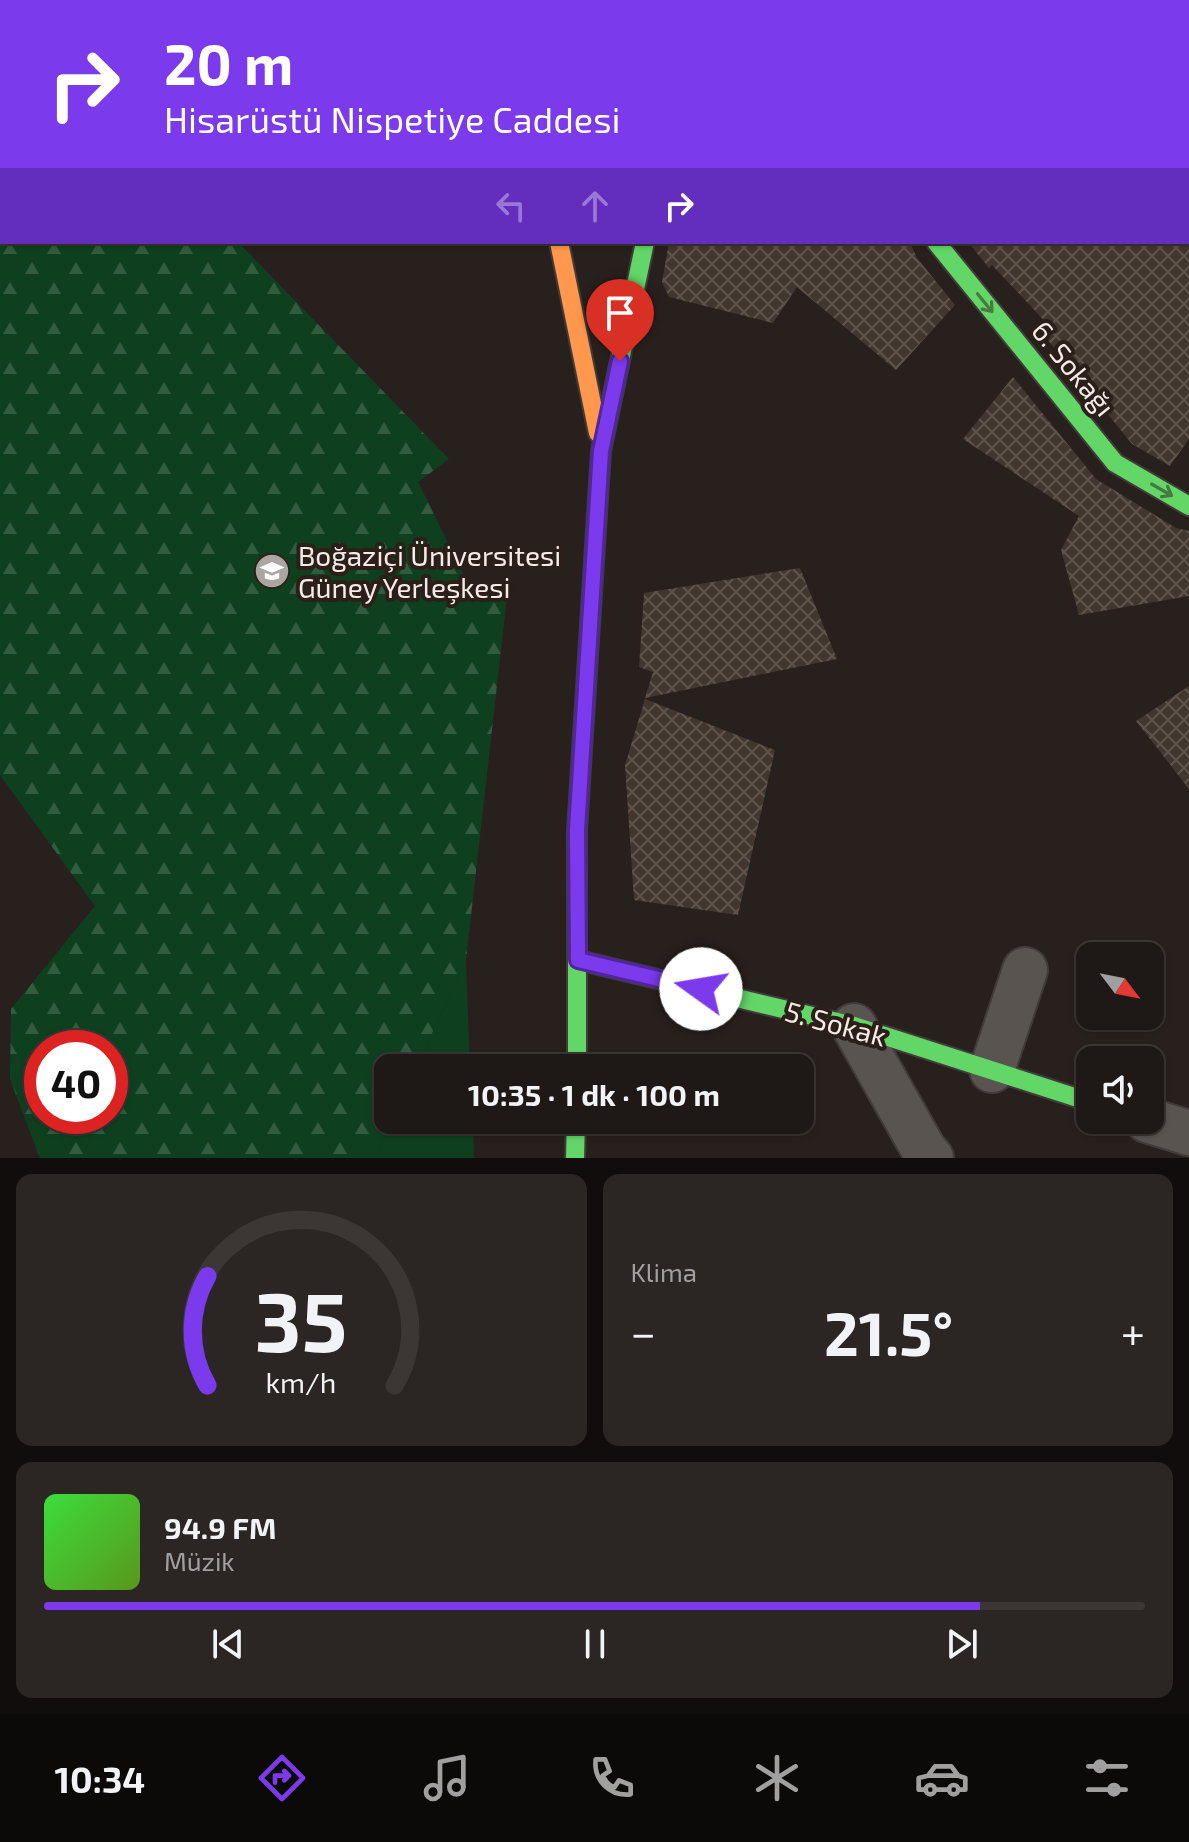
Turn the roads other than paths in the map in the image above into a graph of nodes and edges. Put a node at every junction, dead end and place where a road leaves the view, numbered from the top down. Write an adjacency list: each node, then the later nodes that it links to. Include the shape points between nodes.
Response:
1 (559, 244): 4 (main road)
2 (645, 244): 4 (main road)
3 (938, 244): 5 (main road, 6. Sokağı, one-way to 5, via 1115,463)
4 (601, 451): 6 (main road, via 577,830)
5 (1189, 506)
6 (578, 960): 8 (main road, 5. Sokak); 9 (main road)
7 (1025, 970): 10 (street)
8 (854, 1026): 10 (main road, 5. Sokak); 16 (street)
9 (577, 1054)
10 (992, 1070): 11 (main road, 5. Sokak)
11 (1076, 1097)
12 (1164, 1125): 13 (street)
13 (1189, 1133)
14 (576, 1134): 15 (main road)
15 (575, 1158)
16 (931, 1158)

